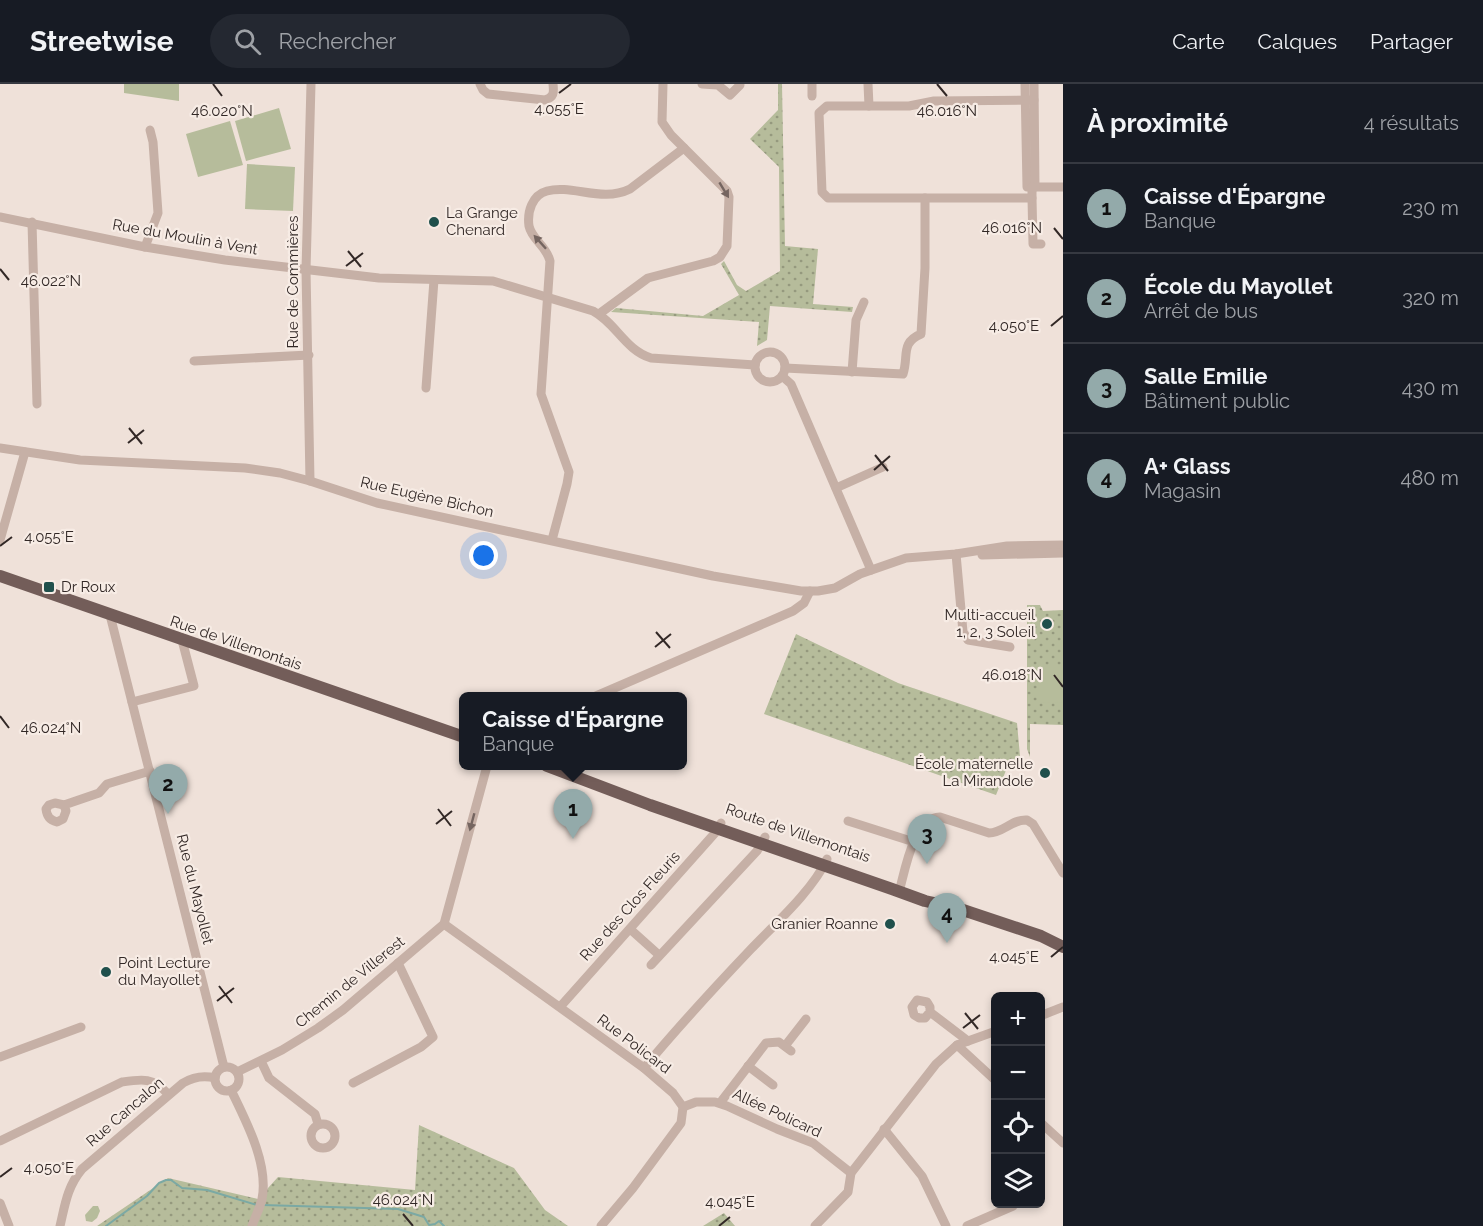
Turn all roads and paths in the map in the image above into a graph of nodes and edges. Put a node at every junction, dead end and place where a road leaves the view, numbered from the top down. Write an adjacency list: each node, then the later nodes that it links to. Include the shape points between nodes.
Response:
1 (310, 84): 24 (street, Rue de Commières)
2 (480, 84): 3 (street, via 488,93 545,100 554,93)
3 (553, 84)
4 (663, 84): 15 (street, via 662,122)
5 (702, 84): 10 (street, via 718,85 730,95)
6 (812, 84): 11 (street)
7 (868, 84): 13 (street)
8 (1025, 84): 12 (street)
9 (1034, 84): 12 (street)
10 (740, 85)
11 (812, 96)
12 (1030, 100): 13 (street); 16 (street)
13 (869, 106): 18 (street, via 827,106 819,113 822,192 828,198)
14 (150, 130): 23 (street, via 158,213)
15 (684, 148): 26 (street, one-way to 15, via 548,252 529,227 530,210 537,197 555,190 622,193); 28 (street, one-way to 28, via 727,191 725,251 706,264 648,278)
16 (1031, 187): 17 (street); 19 (street)
17 (1063, 187)
18 (925, 198): 19 (street); 33 (street, via 921,334 907,345 903,374)
19 (1032, 198): 22 (street, via 1033,244)
20 (0, 217): 21 (street, Rue du Moulin à Vent)
21 (32, 222): 23 (street, Rue du Moulin à Vent); 35 (street)
22 (1041, 244)
23 (145, 247): 24 (street, Rue du Moulin à Vent)
24 (306, 270): 25 (street, Rue du Moulin à Vent); 29 (street, Rue de Commières)
25 (434, 280): 26 (street, Rue du Moulin à Vent, via 502,283); 34 (street)
26 (547, 297): 28 (street, Rue du Moulin à Vent); 42 (street, via 541,394 569,472)
27 (864, 302): 33 (street, via 856,320)
28 (599, 314): 31 (street, via 635,351 651,358)
29 (309, 356): 30 (street); 39 (street, Rue de Commières)
30 (194, 361)
31 (755, 364): 32 (street, via 756,374 764,381 774,381); 32 (street, via 759,356 774,352 782,358)
32 (783, 372): 33 (street); 40 (street, via 792,384)
33 (852, 372)
34 (426, 388)
35 (37, 404)
36 (0, 448): 37 (street, Rue Eugène Bichon)
37 (25, 452): 39 (street, Rue Eugène Bichon, via 80,460 245,468); 41 (street)
38 (883, 467): 40 (street)
39 (310, 481): 42 (street, Rue Eugène Bichon, via 376,503)
40 (836, 488): 45 (street)
41 (0, 540)
42 (552, 540): 47 (street, Rue Eugène Bichon, via 713,576)
43 (1062, 549): 44 (street, Rue Eugène Bichon)
44 (956, 554): 45 (street, Rue Eugène Bichon, via 906,558); 50 (street, via 963,632 968,640)
45 (872, 570): 47 (street, Rue Eugène Bichon, via 835,588)
46 (0, 576): 48 (main road, Rue de Villemontais)
47 (810, 591): 51 (street, via 804,603 793,611)
48 (110, 615): 49 (main road, Rue de Villemontais); 52 (street, Rue du Mayollet)
49 (182, 640): 52 (street, via 194,686); 53 (main road, Rue de Villemontais)
50 (1010, 647)
51 (605, 692)
52 (132, 702): 56 (street, Rue du Mayollet)
53 (459, 735)
54 (487, 770): 65 (street, one-way to 65)
55 (560, 770): 59 (main road, Route de Villemontais, via 650,805)
56 (150, 771): 57 (street, via 107,784 99,793); 85 (street, Rue du Mayollet)
57 (64, 805)
58 (848, 821): 61 (street)
59 (719, 825): 60 (main road, Route de Villemontais); 66 (street, Rue des Clos Fleuris)
60 (763, 840): 62 (main road, Route de Villemontais); 70 (street)
61 (914, 842): 63 (street, via 923,825 939,817 989,833 1027,820); 64 (street)
62 (826, 862): 64 (main road, Route de Villemontais); 86 (street, via 789,910 690,1013)
63 (1063, 873)
64 (900, 888): 67 (main road, Route de Villemontais, via 934,895 957,908)
65 (444, 924): 71 (street, Chemin de Villerest); 73 (street, Rue Policard)
66 (630, 929): 70 (street); 73 (street, Rue des Clos Fleuris)
67 (1041, 936): 68 (main road, Route de Villemontais); 69 (main road, Route de Villemontais)
68 (1063, 939)
69 (1063, 947)
70 (660, 955): 72 (street)
71 (398, 963): 83 (street, Chemin de Villerest, via 318,1028); 90 (street, via 433,1037)
72 (651, 965)
73 (560, 1007): 86 (street, Rue Policard)
74 (1063, 1007): 76 (street)
75 (930, 1012): 80 (street)
76 (1045, 1014)
77 (806, 1019): 84 (street, via 788,1048 779,1042 766,1043)
78 (81, 1027): 82 (street)
79 (991, 1034): 80 (street)
80 (968, 1041): 81 (street)
81 (957, 1045): 88 (street); 98 (street, via 936,1064)
82 (0, 1057)
83 (261, 1061): 87 (street, Chemin de Villerest); 96 (street, via 268,1078 315,1114)
84 (748, 1066): 91 (street); 94 (street)
85 (225, 1067): 87 (street); 89 (street)
86 (644, 1068): 95 (street, Rue Policard)
87 (237, 1072): 92 (street, via 238,1083)
88 (991, 1076)
89 (215, 1077): 92 (street, via 218,1087); 93 (street, Rue Cancalon, via 192,1078)
90 (353, 1083)
91 (773, 1085)
92 (231, 1090): 106 (street, via 262,1170 262,1198)
93 (168, 1094): 99 (street, via 160,1085 143,1078 122,1082); 105 (street, Rue Cancalon, via 82,1169 68,1192)
94 (720, 1103): 95 (street, Allée Policard, via 696,1102); 101 (street, Allée Policard, via 813,1143)
95 (684, 1107): 107 (street, via 681,1123)
96 (318, 1124)
97 (1045, 1126): 100 (street)
98 (884, 1129): 101 (street); 109 (street, via 922,1176)
99 (0, 1141)
100 (1063, 1143)
101 (851, 1173): 108 (street, via 848,1192)
102 (0, 1203): 104 (street)
103 (1008, 1208): 110 (street)
104 (9, 1226)
105 (60, 1226)
106 (252, 1226)
107 (601, 1226)
108 (815, 1226)
109 (946, 1226)
110 (967, 1226)

